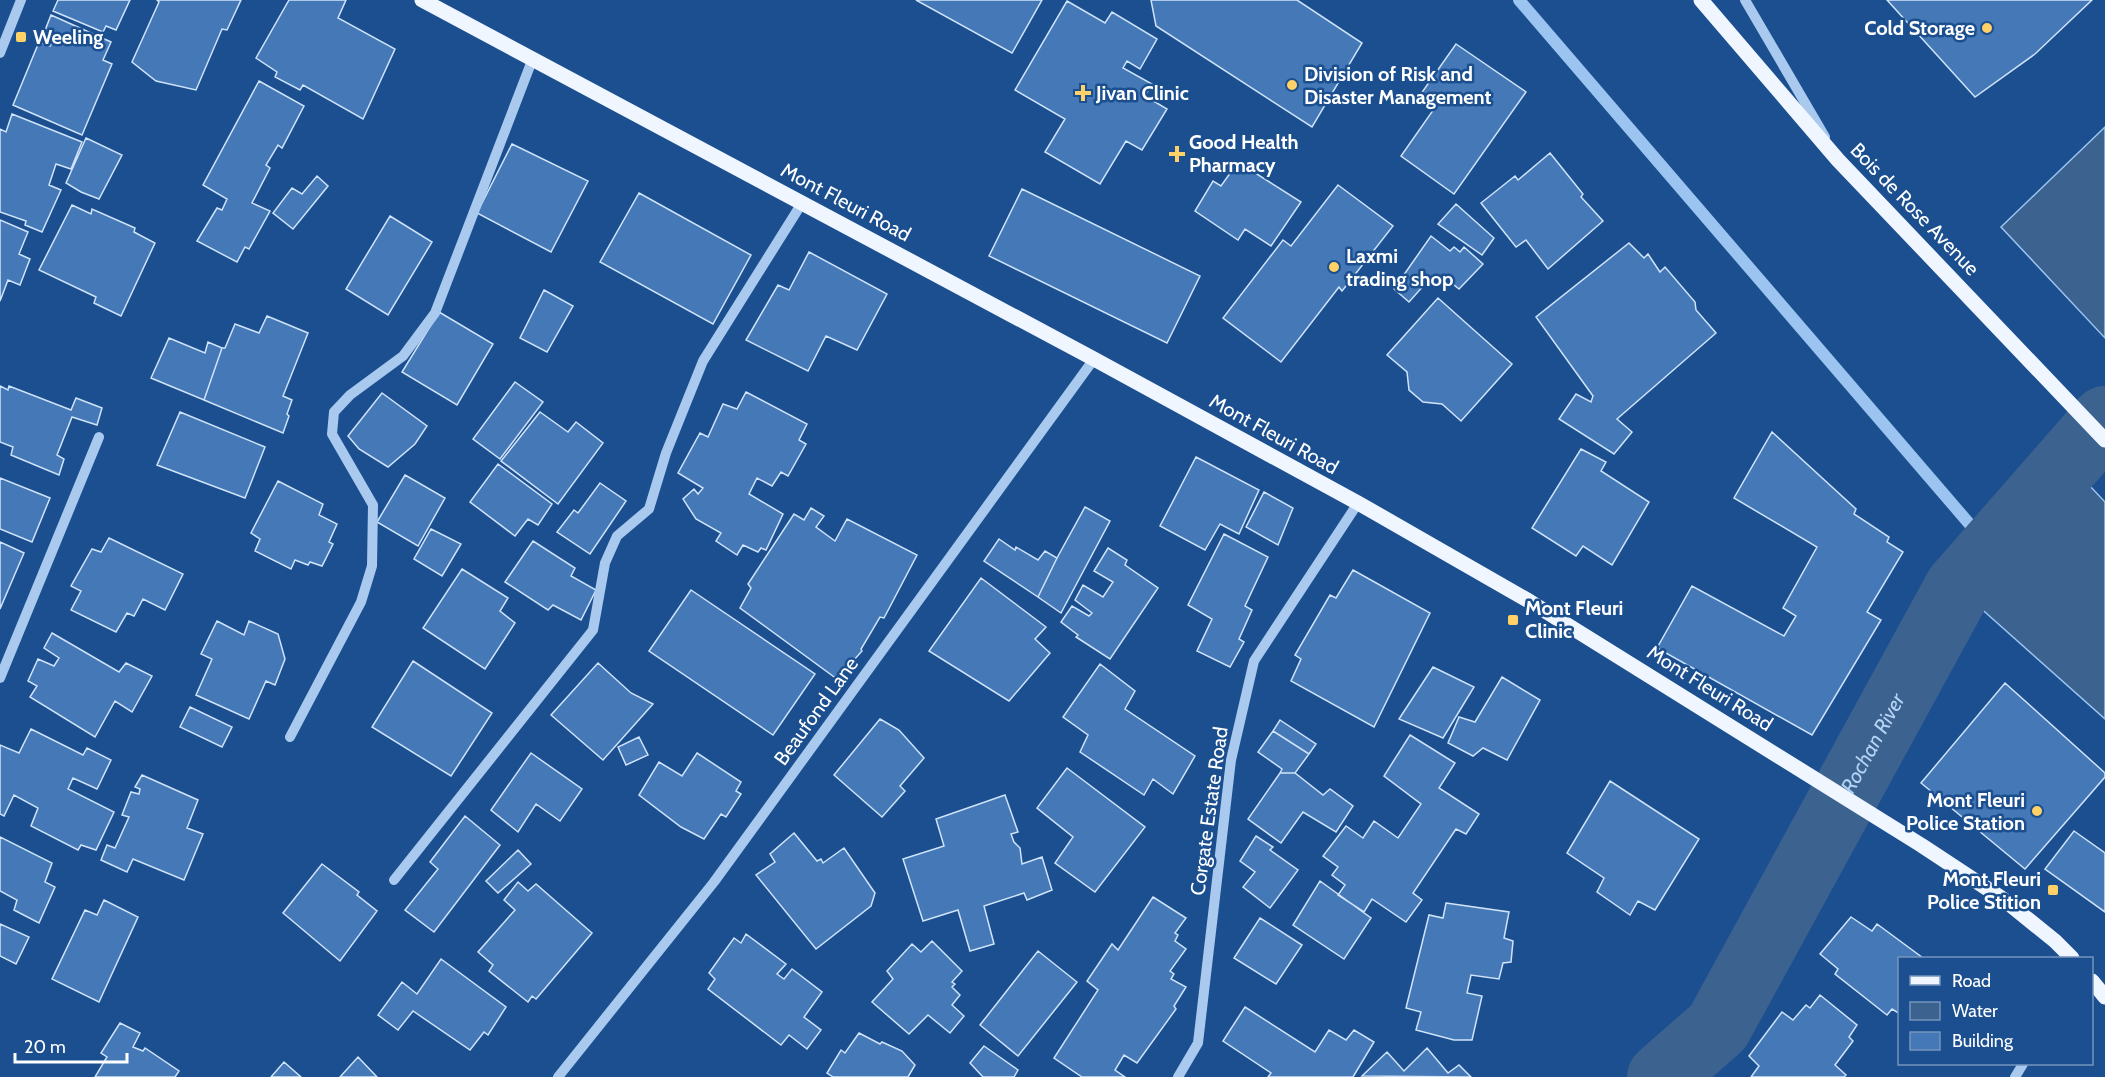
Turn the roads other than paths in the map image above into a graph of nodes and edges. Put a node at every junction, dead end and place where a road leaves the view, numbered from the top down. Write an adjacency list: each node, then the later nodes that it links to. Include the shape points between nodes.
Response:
1 (21, 0): 5 (street)
2 (422, 0): 6 (main road, Mont Fleuri Road)
3 (1701, 0): 7 (main road, Bois de Rose Avenue)
4 (1745, 0): 7 (street)
5 (0, 52)
6 (533, 58): 8 (main road, Mont Fleuri Road); 14 (street, via 435,313 403,356 350,395 334,412 332,434 373,505 372,566 361,602)
7 (1838, 160): 11 (main road, Bois de Rose Avenue)
8 (802, 203): 9 (main road, Mont Fleuri Road); 15 (street, via 703,361 666,453 650,509 617,536 605,563 593,630)
9 (1094, 359): 12 (main road, Mont Fleuri Road); 19 (street, Beaufond Lane, via 714,882)
10 (99, 437): 13 (street)
11 (2105, 440)
12 (1358, 503): 16 (main road, Mont Fleuri Road, via 1529,601 1921,845 2003,899); 20 (street, Corgate Estate Road, via 1254,661 1231,760 1198,1043)
13 (0, 678)
14 (290, 736)
15 (394, 880)
16 (2071, 957)
17 (2093, 983): 18 (main road)
18 (2105, 997)
19 (558, 1077)
20 (1178, 1077)

